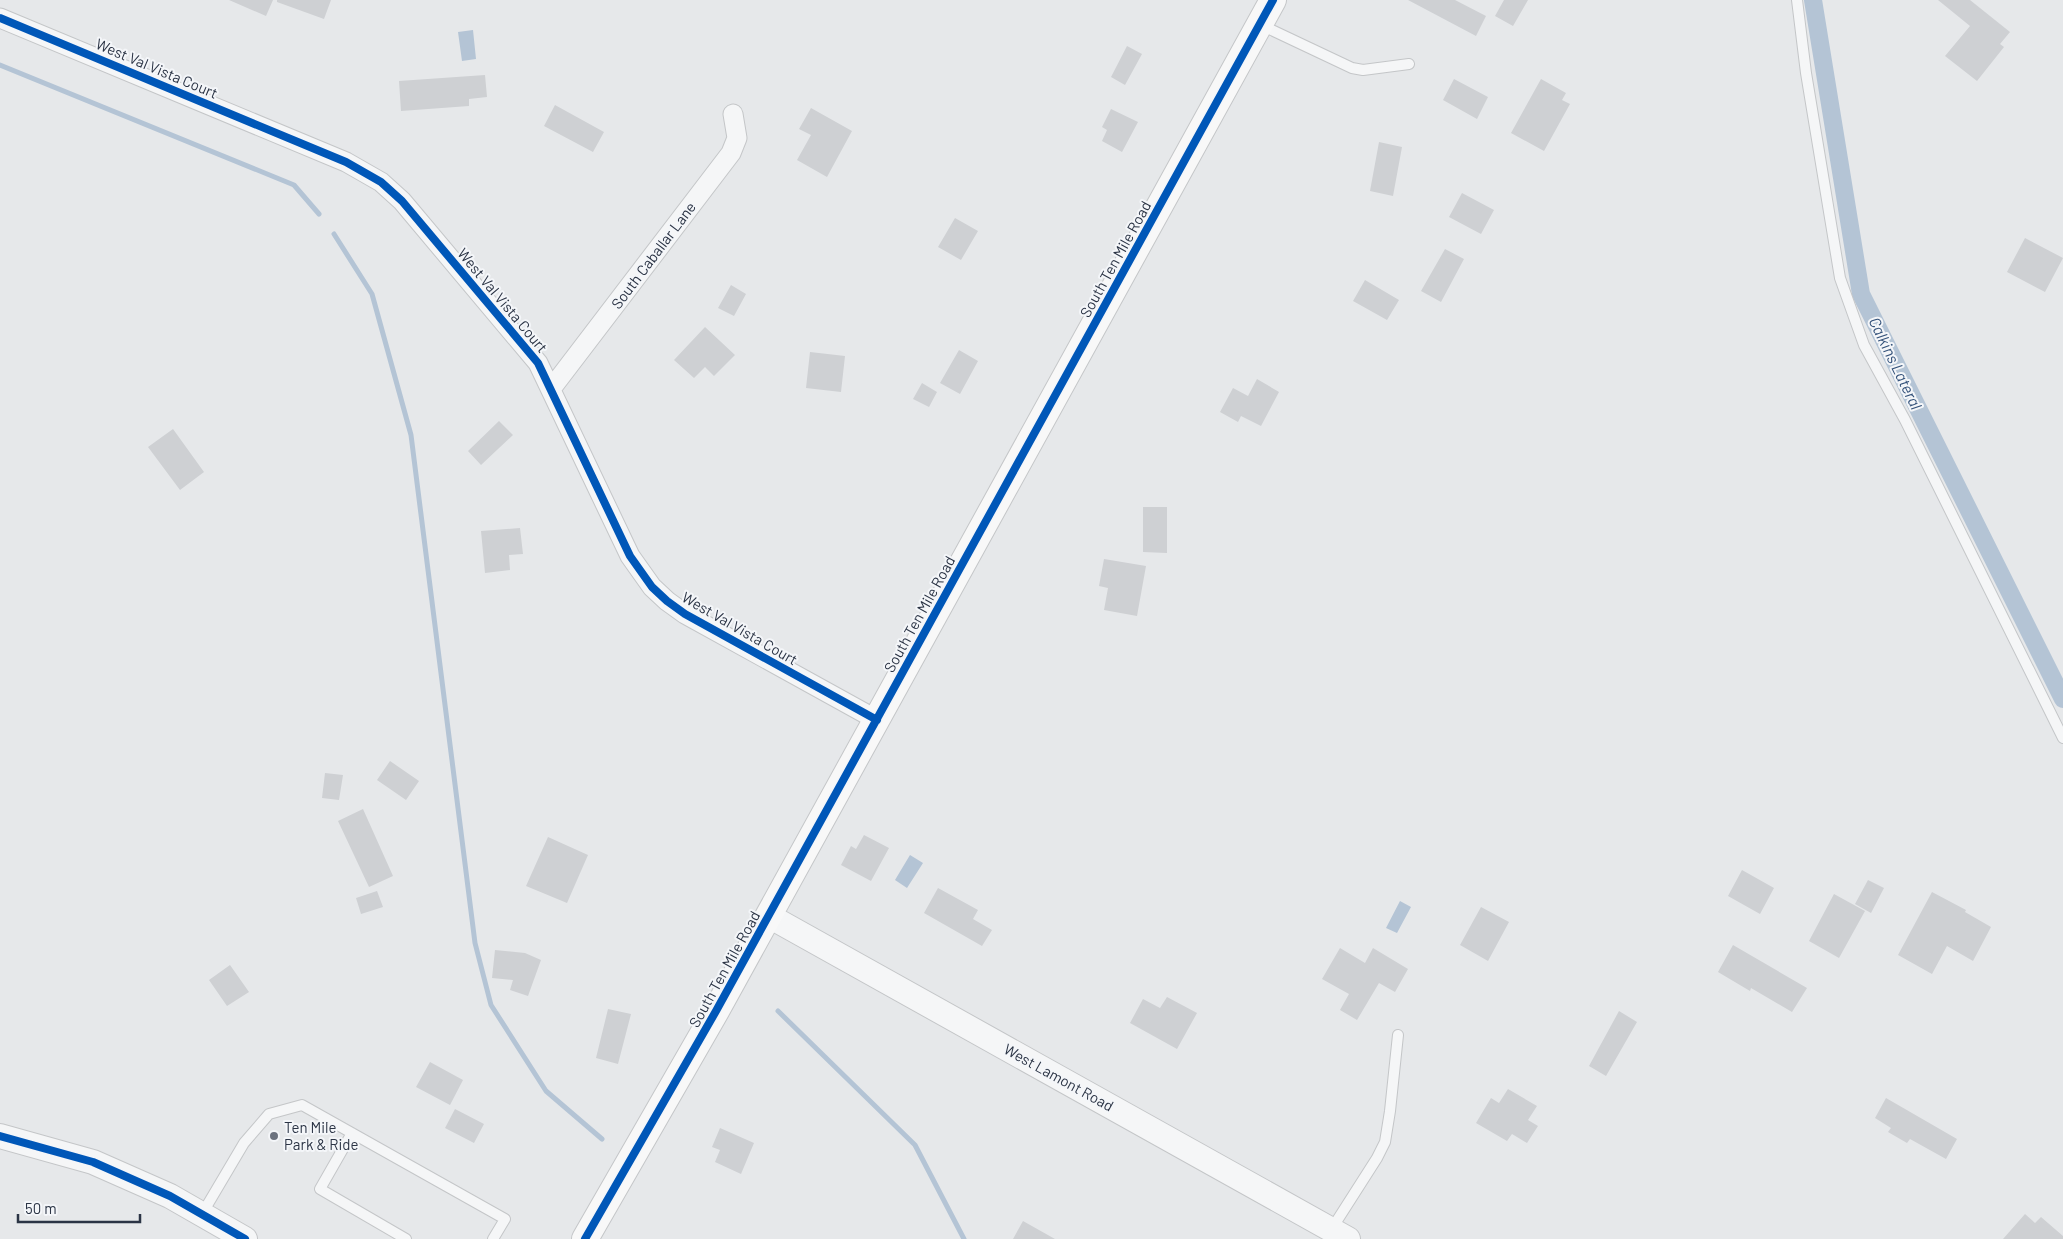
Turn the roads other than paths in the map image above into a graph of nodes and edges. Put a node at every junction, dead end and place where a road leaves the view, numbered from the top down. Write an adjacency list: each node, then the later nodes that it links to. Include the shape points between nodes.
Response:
1 (1274, 0): 4 (main road, South Ten Mile Road)
2 (1797, 0): 9 (lane, via 1840,278 1864,345 1910,429)
3 (0, 18): 7 (street, West Val Vista Court, via 346,162 381,182 402,201 525,346)
4 (1260, 24): 5 (lane, via 1352,68 1363,70); 8 (main road, South Ten Mile Road)
5 (1409, 64)
6 (733, 114): 7 (street, South Caballar Lane, via 737,138 731,153)
7 (551, 389): 8 (street, West Val Vista Court, via 630,556 652,587 685,614)
8 (877, 720): 10 (main road, South Ten Mile Road)
9 (2063, 738)
10 (769, 916): 15 (street, West Lamont Road); 19 (main road, South Ten Mile Road)
11 (1398, 1034): 15 (lane, via 1385,1142)
12 (352, 1133): 14 (lane, via 302,1105 269,1114 244,1143); 17 (lane, via 320,1189); 18 (lane, via 505,1219)
13 (0, 1136): 14 (street, via 93,1162)
14 (202, 1214): 16 (street)
15 (1340, 1234)
16 (245, 1239)
17 (406, 1239)
18 (493, 1239)
19 (585, 1239)

